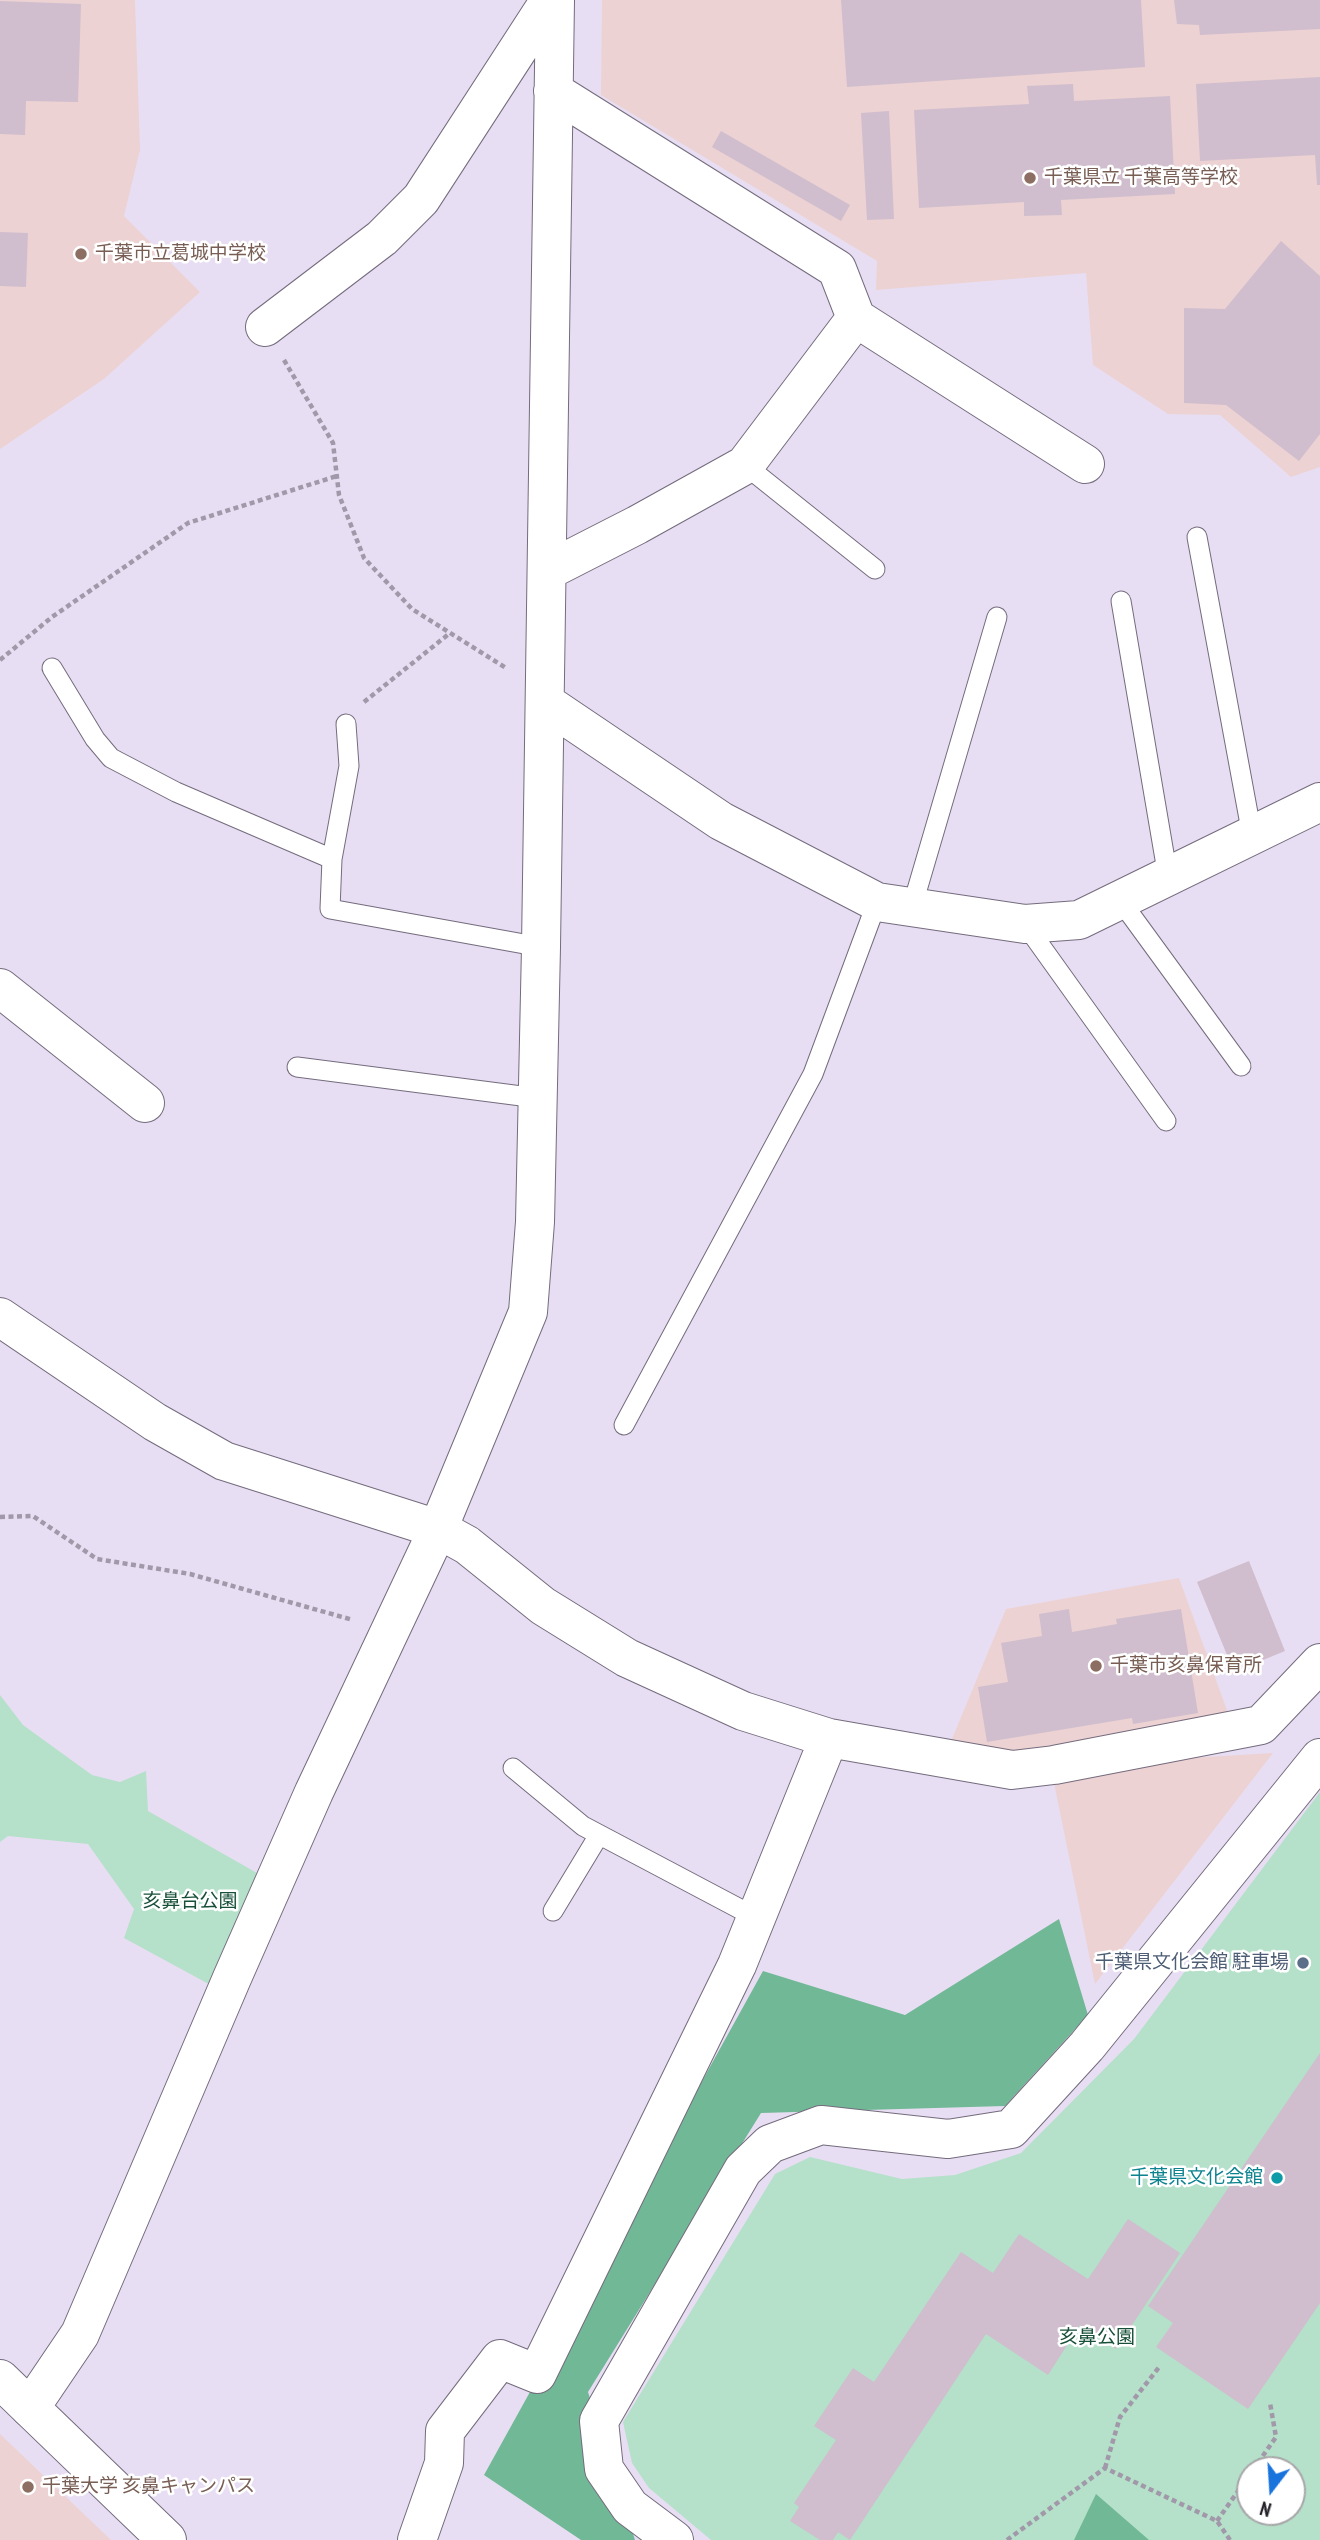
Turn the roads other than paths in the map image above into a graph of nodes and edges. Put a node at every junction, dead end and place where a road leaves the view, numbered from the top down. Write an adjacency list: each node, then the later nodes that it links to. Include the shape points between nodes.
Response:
1 (553, 0): 2 (street); 4 (street, via 421,199 382,237)
2 (553, 91): 3 (street, via 837,269); 9 (street)
3 (856, 318): 5 (street); 6 (street)
4 (265, 327)
5 (1085, 464)
6 (745, 465): 8 (lane); 9 (street)
7 (1197, 537): 16 (lane)
8 (875, 569)
9 (547, 570): 13 (street)
10 (1121, 601): 18 (lane)
11 (997, 617): 20 (lane)
12 (52, 668): 17 (lane, via 111,758 176,792)
13 (545, 697): 20 (street, via 721,821); 22 (street)
14 (346, 724): 17 (lane, via 349,766)
15 (1316, 813): 16 (street)
16 (1252, 835): 18 (street)
17 (332, 859): 22 (lane, via 330,909)
18 (1168, 877): 19 (street)
19 (1120, 900): 21 (street, via 1079,920); 24 (lane)
20 (895, 904): 21 (street); 30 (lane, via 813,1074)
21 (1025, 924): 28 (lane)
22 (541, 947): 26 (street)
23 (0, 988): 27 (street)
24 (1241, 1066)
25 (297, 1067): 26 (lane)
26 (537, 1098): 31 (street, via 528,1312)
27 (145, 1102)
28 (1166, 1121)
29 (0, 1317): 31 (street, via 155,1422 224,1461)
30 (624, 1425)
31 (438, 1529): 33 (street, via 467,1545 543,1606 628,1658 743,1711); 40 (street, via 237,1965 80,2334)
32 (1320, 1662): 33 (street, via 1261,1725 1054,1765 1012,1770)
33 (829, 1738): 38 (street)
34 (1320, 1758): 43 (street, via 1087,2046 1011,2129 948,2139 821,2125 770,2144 743,2170 599,2421 604,2469 630,2507)
35 (513, 1768): 36 (lane)
36 (599, 1835): 37 (lane); 38 (lane)
37 (553, 1911)
38 (757, 1919): 42 (street, via 537,2374 500,2359 445,2431 444,2463)
39 (0, 2379): 40 (street)
40 (30, 2408): 41 (street)
41 (167, 2540)
42 (417, 2540)
43 (674, 2540)

